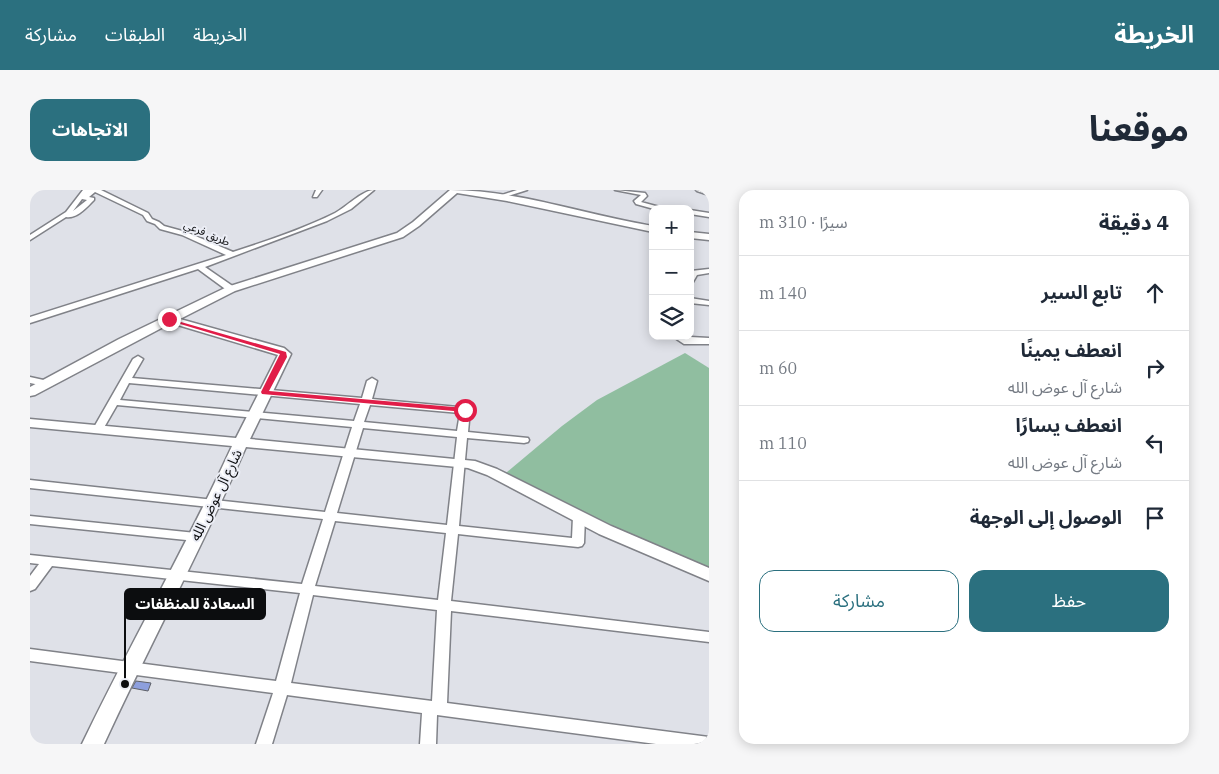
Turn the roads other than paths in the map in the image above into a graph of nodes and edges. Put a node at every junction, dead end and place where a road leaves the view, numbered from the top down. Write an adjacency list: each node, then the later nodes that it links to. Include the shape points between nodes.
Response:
1 (86, 190): 13 (street)
2 (95, 190): 13 (street, طريق فرعي, via 84,198 92,199 78,211); 18 (street, طريق فرعي, via 146,214 149,220 162,228 184,233)
3 (371, 190): 18 (street, via 337,216)
4 (456, 190): 9 (street); 22 (street, via 416,224 395,237)
5 (521, 190): 9 (street)
6 (618, 190): 10 (street, via 643,194 638,203)
7 (699, 190): 8 (street)
8 (709, 193)
9 (502, 196): 14 (street)
10 (649, 206)
11 (694, 213): 12 (street)
12 (709, 215)
13 (59, 220): 16 (street)
14 (649, 228)
15 (694, 236): 17 (street)
16 (30, 238)
17 (709, 238)
18 (233, 255): 19 (street)
19 (200, 267): 22 (street); 26 (street)
20 (709, 271): 21 (street)
21 (694, 273)
22 (231, 289): 25 (street)
23 (694, 301): 24 (street)
24 (709, 304)
25 (169, 319): 33 (street); 35 (street, شارع آل عوض الله, via 284,353)
26 (30, 320)
27 (682, 340): 28 (street)
28 (709, 341)
29 (138, 359): 31 (street)
30 (30, 380): 33 (street)
31 (126, 380): 35 (street); 37 (street)
32 (372, 381): 36 (street)
33 (45, 383): 34 (street)
34 (30, 392)
35 (265, 392): 36 (street); 38 (street, شارع آل عوض الله)
36 (366, 401): 40 (street); 42 (street, via 464,409)
37 (113, 402): 38 (street); 41 (street)
38 (253, 416): 40 (street); 44 (street, شارع آل عوض الله)
39 (30, 423): 41 (street)
40 (358, 425): 42 (street); 45 (street)
41 (98, 429): 44 (street)
42 (463, 435): 43 (street); 46 (street)
43 (524, 440)
44 (240, 443): 45 (street); 48 (street, شارع آل عوض الله)
45 (350, 453): 46 (street); 49 (street)
46 (459, 463): 50 (street, via 492,472); 52 (street)
47 (30, 484): 48 (street)
48 (214, 503): 49 (street); 53 (street, شارع آل عوض الله)
49 (331, 515): 52 (street); 59 (street)
50 (579, 517): 52 (street, via 578,543); 57 (street)
51 (30, 520): 53 (street)
52 (452, 528): 60 (street)
53 (196, 537): 56 (street, شارع آل عوض الله)
54 (30, 559): 55 (street)
55 (48, 561): 56 (street); 58 (street)
56 (178, 574): 59 (street); 63 (street, شارع آل عوض الله)
57 (709, 575)
58 (30, 586)
59 (307, 591): 60 (street); 64 (street)
60 (444, 606): 61 (street); 65 (street)
61 (709, 636)
62 (30, 655): 63 (street)
63 (129, 668): 64 (street); 66 (street, شارع آل عوض الله)
64 (282, 688): 65 (street); 67 (street)
65 (435, 708): 68 (street); 69 (street)
66 (93, 744)
67 (264, 744)
68 (428, 744)
69 (709, 744)

